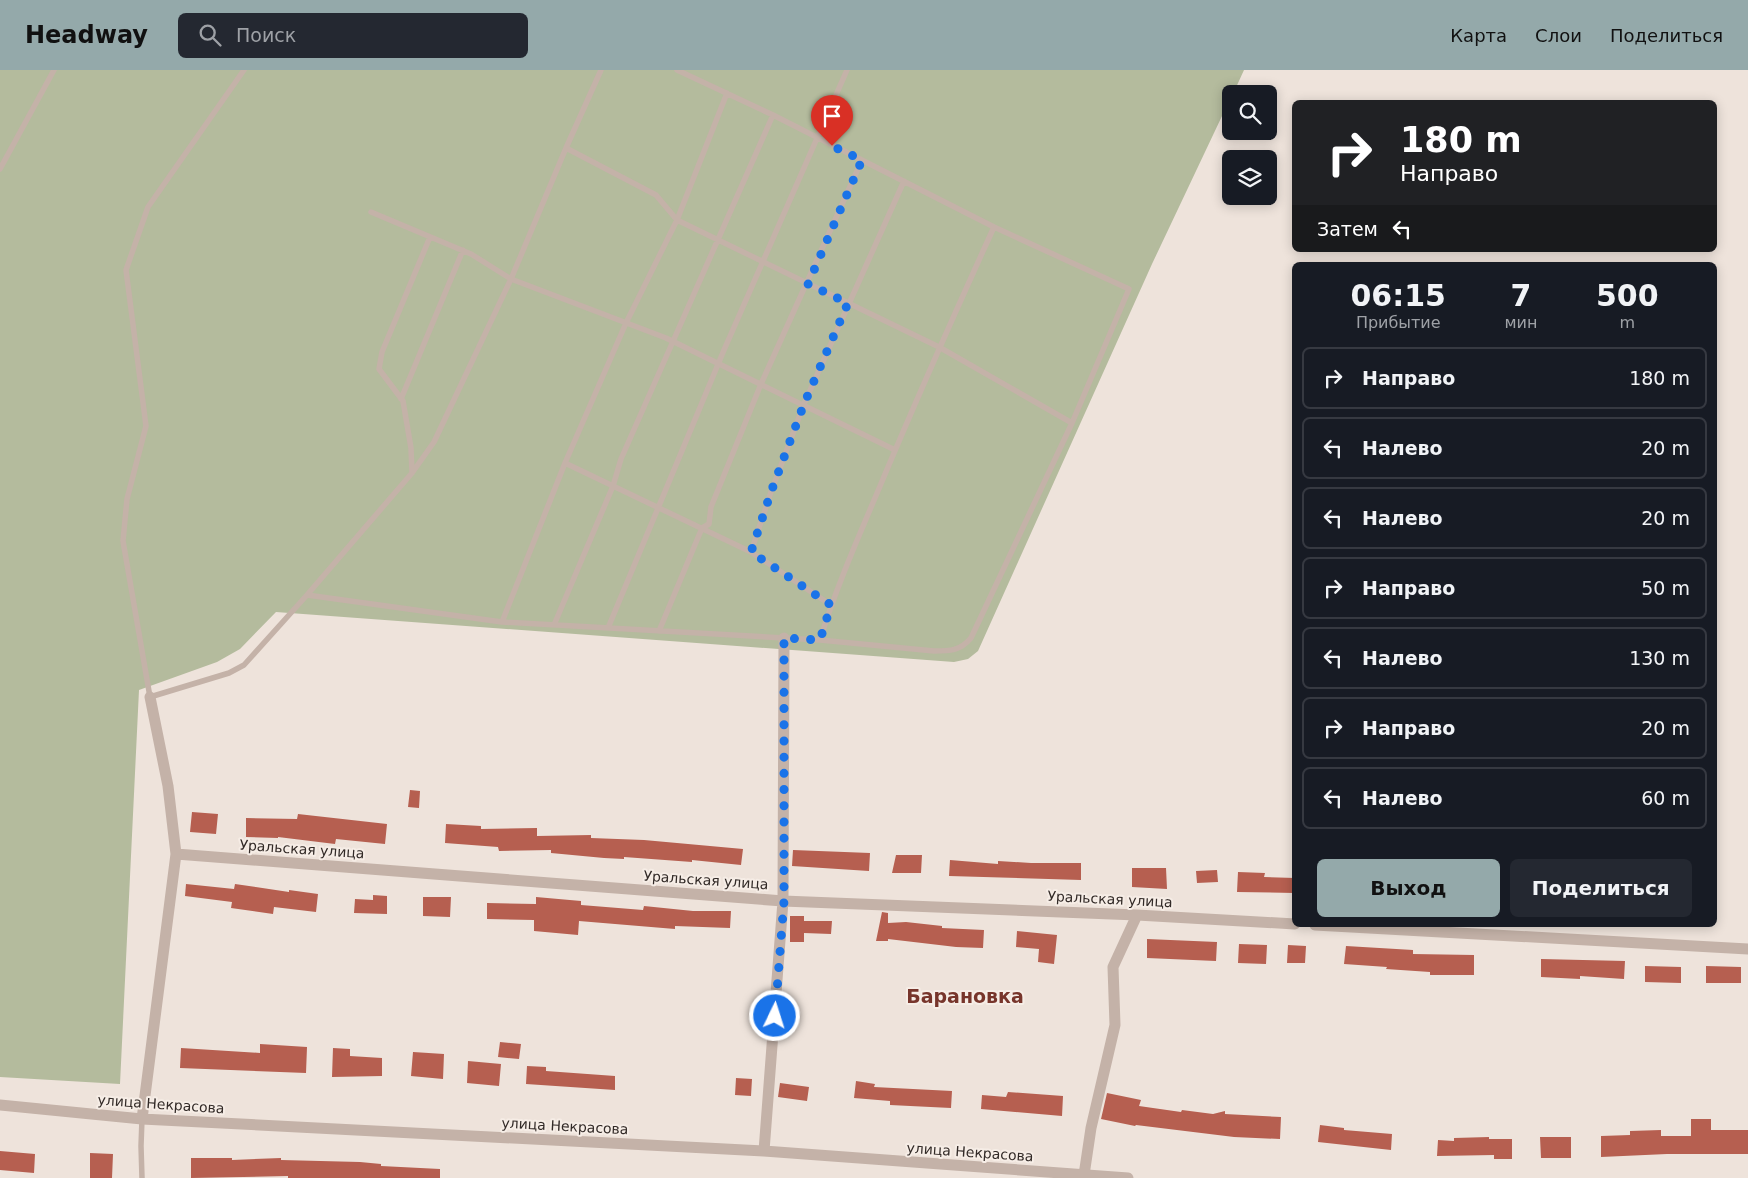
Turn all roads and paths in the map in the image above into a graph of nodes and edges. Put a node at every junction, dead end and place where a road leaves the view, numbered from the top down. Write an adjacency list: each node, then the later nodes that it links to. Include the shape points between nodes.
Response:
1 (54, 70): 11 (lane)
2 (244, 70): 46 (lane, via 148,207 126,270 146,426 127,499 123,541)
3 (601, 70): 9 (lane)
4 (677, 70): 6 (lane)
5 (847, 70): 8 (lane)
6 (727, 93): 7 (lane); 14 (lane)
7 (773, 115): 8 (lane); 17 (lane)
8 (818, 138): 10 (lane); 19 (lane)
9 (566, 148): 14 (lane, via 656,195); 20 (lane)
10 (862, 160): 12 (lane); 21 (lane)
11 (0, 169)
12 (904, 181): 15 (lane); 22 (lane)
13 (371, 212): 16 (lane)
14 (677, 220): 17 (lane); 23 (lane)
15 (994, 227): 25 (lane); 30 (lane, via 1129,289)
16 (430, 237): 18 (lane); 28 (lane, via 382,352 379,369)
17 (717, 239): 19 (lane); 24 (lane)
18 (463, 250): 20 (lane); 28 (lane)
19 (763, 262): 21 (lane); 26 (lane)
20 (511, 278): 23 (lane); 33 (lane, via 434,442)
21 (808, 284): 22 (lane); 27 (lane)
22 (848, 303): 25 (lane); 29 (lane)
23 (626, 323): 24 (lane); 32 (lane)
24 (673, 341): 26 (lane); 34 (lane, via 621,458)
25 (939, 347): 30 (lane); 31 (lane)
26 (719, 363): 27 (lane); 35 (lane)
27 (761, 384): 29 (lane); 36 (lane, via 711,507 709,524)
28 (401, 399): 33 (lane, via 411,448)
29 (804, 404): 31 (lane); 37 (lane)
30 (1072, 423): 45 (lane, via 966,644 950,652)
31 (895, 450): 39 (lane)
32 (565, 463): 34 (lane); 40 (lane)
33 (412, 473): 38 (lane)
34 (613, 486): 35 (lane); 41 (lane)
35 (659, 508): 36 (lane); 42 (lane)
36 (702, 528): 37 (lane); 43 (lane)
37 (751, 552): 39 (lane)
38 (307, 595): 40 (lane); 46 (lane, via 244,665 229,673)
39 (831, 605): 45 (lane)
40 (502, 622): 41 (lane)
41 (554, 625): 42 (lane)
42 (608, 628): 43 (lane)
43 (659, 631): 44 (lane)
44 (784, 638): 45 (lane); 48 (street)
45 (820, 640)
46 (150, 697): 47 (street, via 168,786)
47 (176, 854): 48 (street, Уральская улица); 54 (street)
48 (784, 901): 49 (street, Уральская улица); 55 (street)
49 (1137, 915): 50 (street, Уральская улица); 56 (street, via 1113,967 1115,1025 1091,1128)
50 (1292, 924)
51 (1351, 927): 52 (street)
52 (1748, 949)
53 (0, 1105): 54 (street, улица Некрасова)
54 (142, 1119): 55 (street, улица Некрасова); 58 (lane)
55 (764, 1151): 57 (street, улица Некрасова)
56 (1084, 1175): 57 (street, улица Некрасова); 59 (street, улица Некрасова)
57 (1055, 1176)
58 (142, 1178)
59 (1128, 1178)

